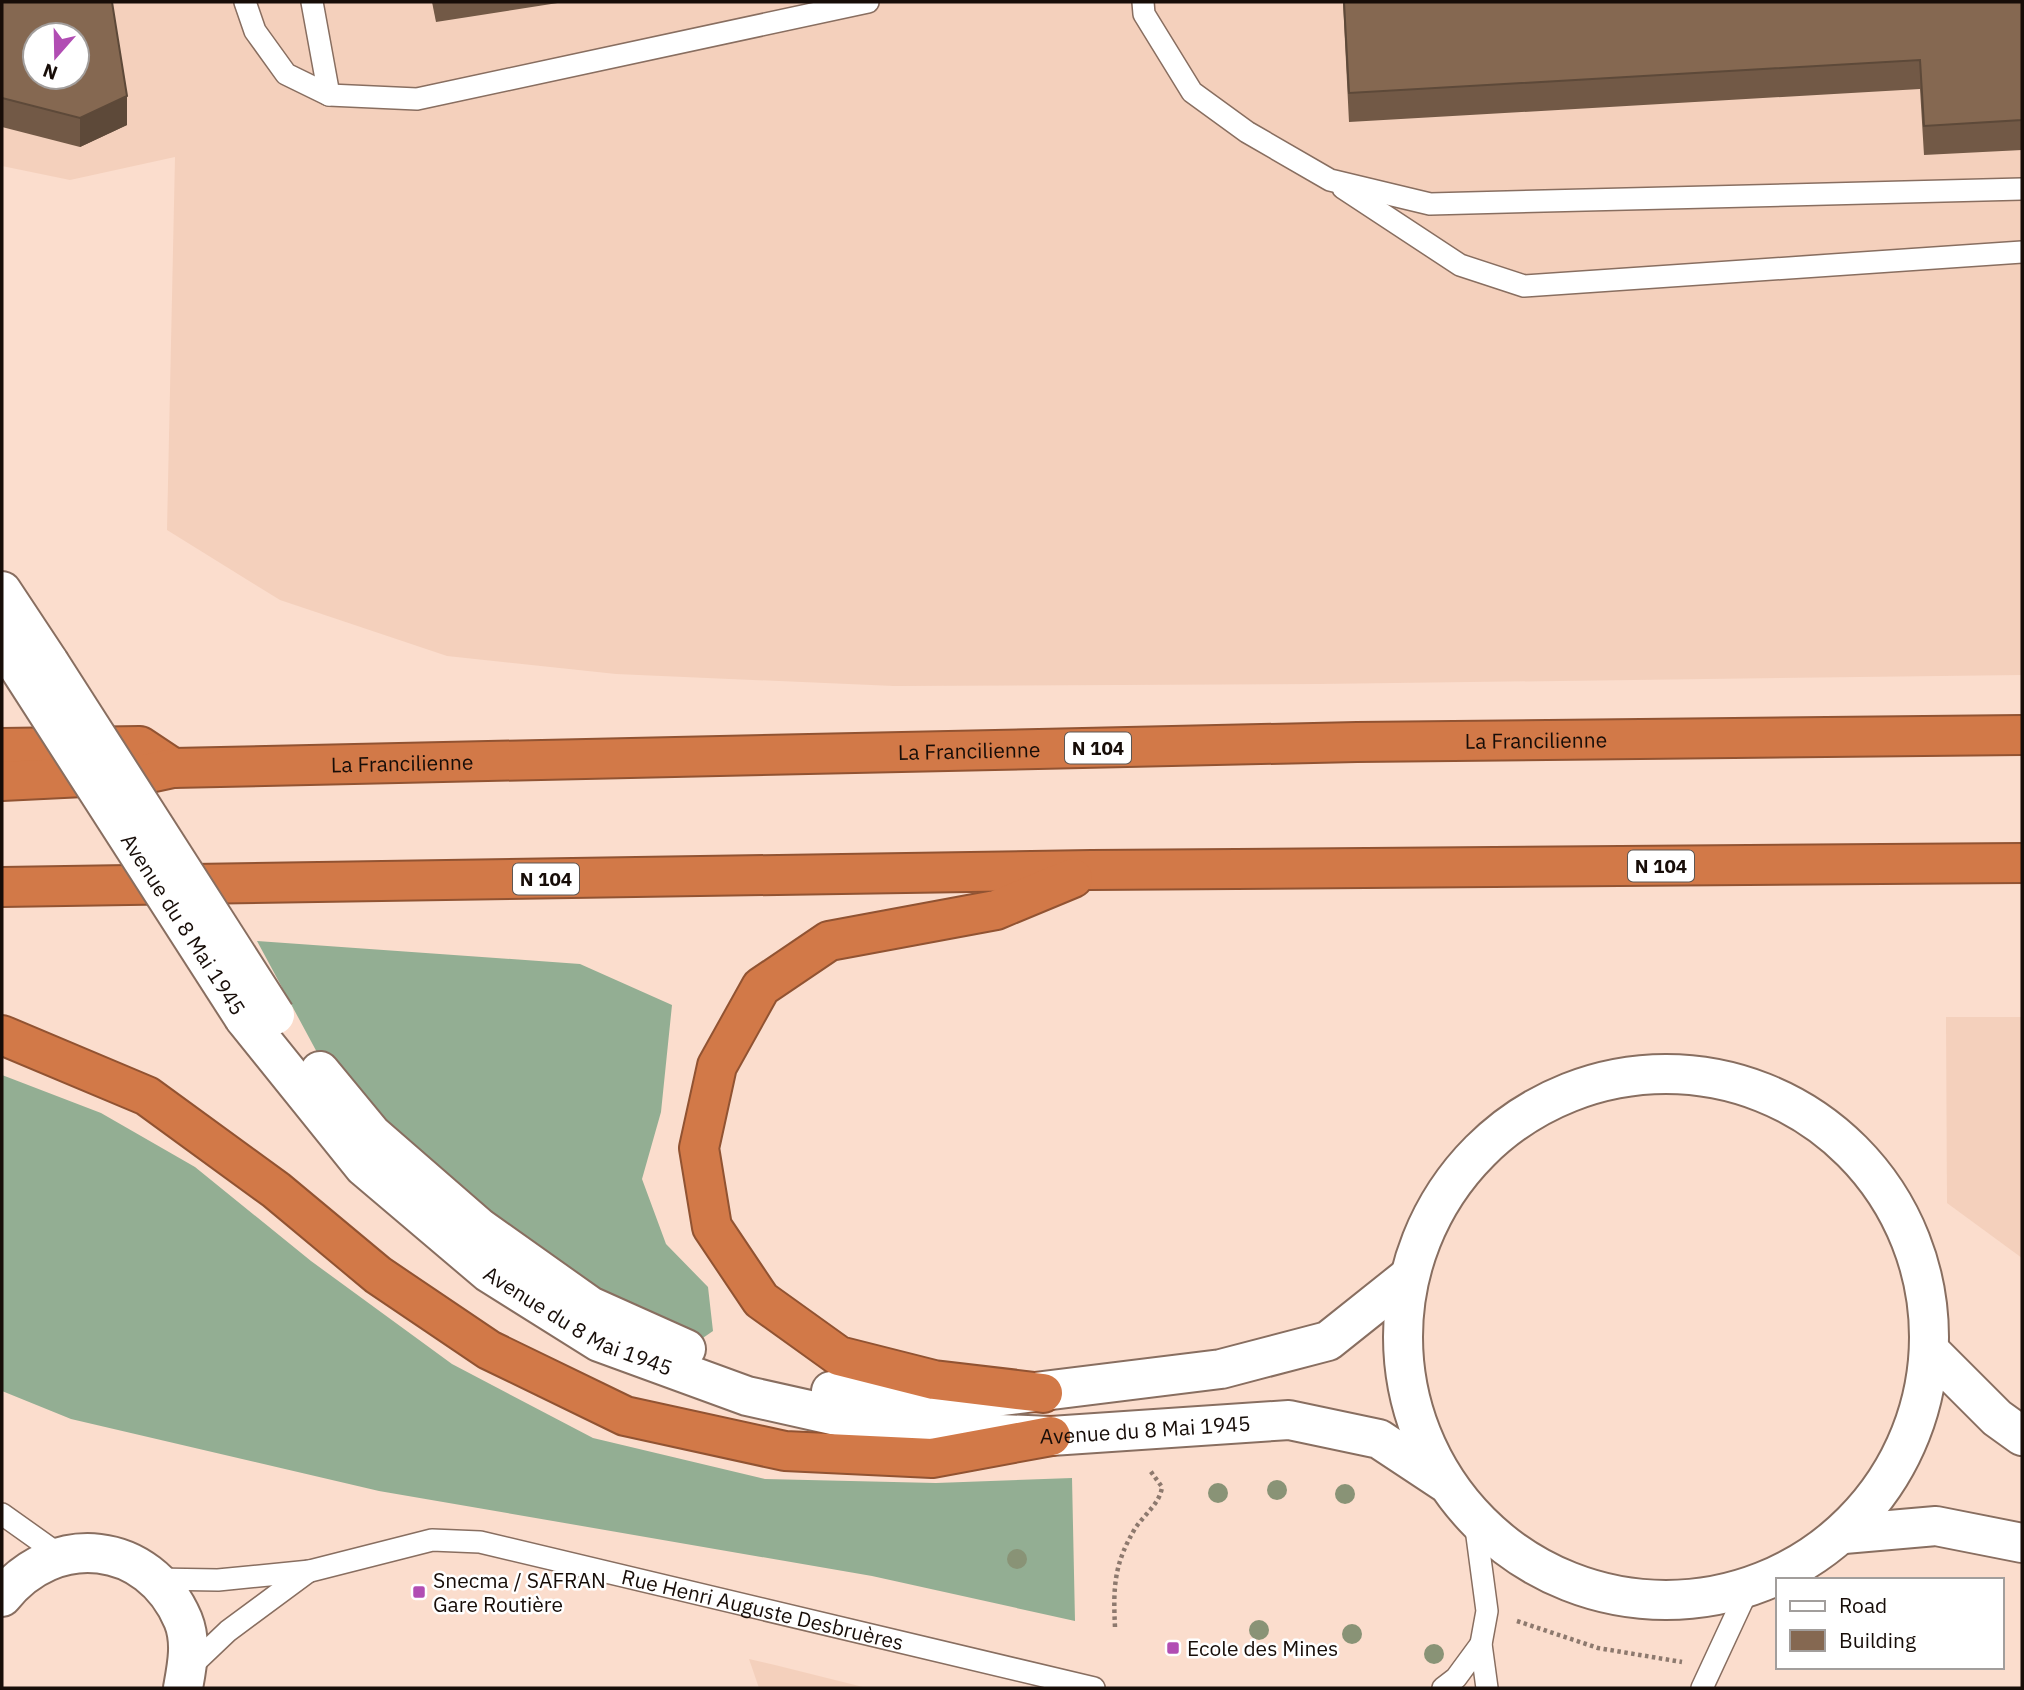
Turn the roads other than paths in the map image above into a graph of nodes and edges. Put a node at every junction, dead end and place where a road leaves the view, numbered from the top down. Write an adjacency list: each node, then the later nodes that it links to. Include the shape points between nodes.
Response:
1 (245, 2): 5 (lane, via 255,31 286,74)
2 (312, 2): 5 (lane)
3 (868, 2): 5 (lane, via 417,99)
4 (1143, 2): 6 (lane, via 1144,14 1192,92 1247,132)
5 (329, 95)
6 (1330, 180): 7 (lane, via 1430,204); 8 (lane, via 1460,265 1524,286)
7 (2022, 189)
8 (2022, 252)
9 (2, 591): 10 (main road, Avenue du 8 Mai 1945)
10 (23, 656): 18 (main road, Avenue du 8 Mai 1945, bridge)
11 (2022, 735): 13 (highway, La Francilienne / N 104, via 1343,742)
12 (2, 748): 13 (highway, via 140,746)
13 (173, 768): 14 (highway, La Francilienne / N 104, via 145,775)
14 (2, 781)
15 (2022, 863): 16 (highway, N 104)
16 (1091, 870): 17 (highway, N 104); 22 (highway, via 996,910 829,941 761,987 717,1066 699,1148 712,1227 761,1300 839,1356 934,1380)
17 (2, 887)
18 (259, 1017): 22 (main road, Avenue du 8 Mai 1945, via 372,1134 480,1228 590,1306 728,1367 849,1395 938,1404); 23 (main road, Avenue du 8 Mai 1945, via 364,1167 489,1273 599,1342 747,1396 899,1430)
19 (2, 1035): 23 (highway, via 147,1096 276,1189 400,1290 489,1350 625,1416 798,1452 932,1458)
20 (1408, 1278): 21 (main road, Avenue du 8 Mai 1945, via 1432,1211 1474,1154 1530,1110 1585,1086 1667,1072 1737,1082 1803,1111 1858,1156 1900,1213 1921,1269); 22 (main road, Avenue du 8 Mai 1945, via 1328,1341 1221,1369); 25 (main road, Avenue du 8 Mai 1945, via 1401,1349 1413,1419)
21 (1931, 1352): 24 (main road, via 1997,1418); 28 (main road, Avenue du 8 Mai 1945, via 1918,1419 1888,1482)
22 (1043, 1393)
23 (1051, 1436): 25 (main road, Avenue du 8 Mai 1945, via 1289,1420 1378,1439)
24 (2022, 1436)
25 (1445, 1483): 27 (main road, Avenue du 8 Mai 1945)
26 (2, 1514): 30 (lane)
27 (1475, 1521): 33 (main road, Avenue du 8 Mai 1945, via 1533,1567 1602,1594 1675,1602); 35 (lane, via 1488,1611)
28 (1844, 1534): 29 (main road, Avenue du 8 Mai 1945, via 1936,1525); 33 (main road, Avenue du 8 Mai 1945)
29 (2022, 1543)
30 (61, 1556): 32 (main road, Rue Henri Auguste Desbruères, via 109,1554); 34 (main road, Rue Henri Auguste Desbruères, via 43,1561 15,1580)
31 (310, 1571): 32 (lane, Rue Henri Auguste Desbruères, via 218,1580); 36 (lane, Rue Henri Auguste Desbruères, via 228,1631); 37 (lane, Rue Henri Auguste Desbruères, via 432,1540 480,1542)
32 (154, 1579): 36 (main road, Rue Henri Auguste Desbruères, via 184,1622 189,1656)
33 (1748, 1589): 40 (lane)
34 (2, 1597)
35 (1481, 1644): 38 (lane); 39 (lane)
36 (184, 1680)
37 (1090, 1688)
38 (1443, 1688)
39 (1486, 1688)
40 (1702, 1688)

